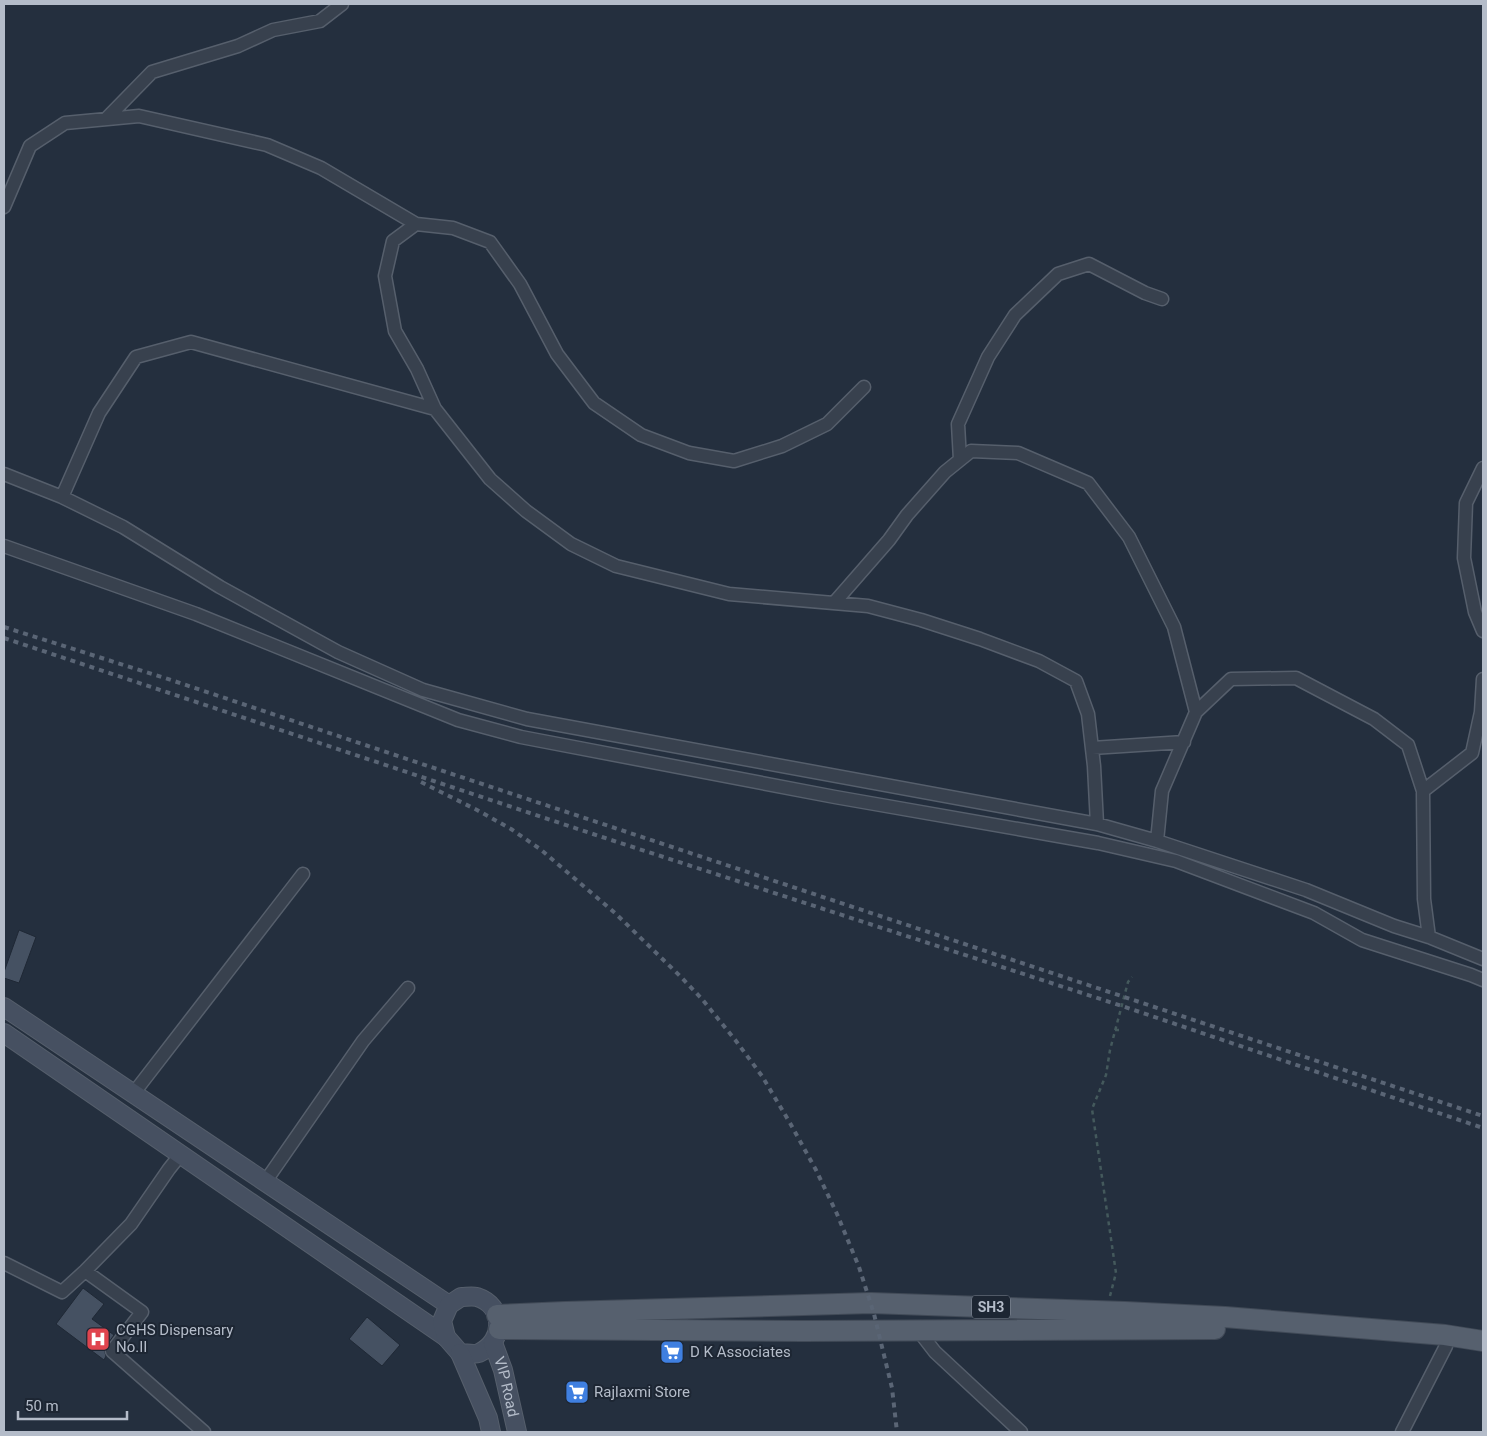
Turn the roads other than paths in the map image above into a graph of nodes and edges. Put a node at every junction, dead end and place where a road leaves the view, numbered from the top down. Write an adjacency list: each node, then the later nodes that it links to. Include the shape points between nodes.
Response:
1 (342, 4): 2 (street, via 320,21 273,30 238,46 152,72)
2 (106, 119): 3 (street, via 65,123 30,146); 4 (street, via 139,116 267,145 321,168)
3 (4, 207)
4 (416, 224): 6 (street, via 453,228 490,242 520,284 558,354 594,403 641,435 689,453 734,461 782,446 827,424); 7 (street, via 393,241 385,276 395,331)
5 (1162, 299): 8 (street, via 1089,264 1058,274 1015,315 988,357 958,424)
6 (864, 387)
7 (435, 409): 12 (street, via 191,342 136,357 99,413); 14 (street, via 490,479 526,511 571,544 616,566 729,594)
8 (960, 460): 14 (street, via 907,515); 17 (street, via 971,451 1018,454 1088,483 1129,537 1174,627)
9 (1483, 468): 11 (street)
10 (4, 474): 12 (street)
11 (1479, 489): 15 (street, via 1466,503 1464,558 1475,612)
12 (62, 497): 22 (street, via 123,527 220,587 338,652 423,690 527,719)
13 (4, 546): 27 (street, via 196,614 458,720 540,740 835,797 1098,843 1176,861 1314,913 1362,940)
14 (834, 603): 19 (street, via 868,606 980,639 1039,661 1076,681 1088,714)
15 (1483, 631)
16 (1483, 678): 20 (street)
17 (1196, 712): 18 (street); 21 (street, via 1231,679 1296,678 1374,719 1408,745)
18 (1184, 742): 19 (street); 23 (street, via 1162,791)
19 (1092, 748): 22 (street)
20 (1477, 756): 21 (street)
21 (1424, 791): 25 (street, via 1424,900)
22 (1097, 824): 23 (street)
23 (1156, 841): 25 (street, via 1306,890 1394,926)
24 (303, 874): 31 (street)
25 (1428, 936): 26 (street)
26 (1483, 959)
27 (1483, 980)
28 (408, 988): 33 (street, via 363,1041)
29 (4, 1007): 31 (main road)
30 (4, 1032): 32 (main road)
31 (133, 1094): 33 (main road)
32 (181, 1154): 35 (street, via 132,1224); 40 (main road)
33 (265, 1182): 36 (main road)
34 (4, 1263): 35 (street, via 62,1292)
35 (85, 1271): 45 (street, via 142,1312 112,1351)
36 (449, 1305): 38 (main road, via 461,1298 476,1297 489,1303); 40 (main road, via 442,1321)
37 (1150, 1321): 38 (main road, SH3, via 871,1302 565,1312); 39 (main road, SH3); 41 (main road, SH3, via 1225,1317); 42 (main road, SH3)
38 (496, 1329): 39 (main road, SH3); 43 (main road, via 478,1353); 47 (main road, VIP Road)
39 (918, 1330): 48 (street, via 934,1352)
40 (446, 1337): 43 (main road)
41 (1483, 1341)
42 (1446, 1346): 44 (main road, SH3); 49 (street)
43 (460, 1353): 46 (main road, VIP Road)
44 (1483, 1353)
45 (204, 1432)
46 (491, 1432)
47 (517, 1432)
48 (1021, 1432)
49 (1402, 1432)

